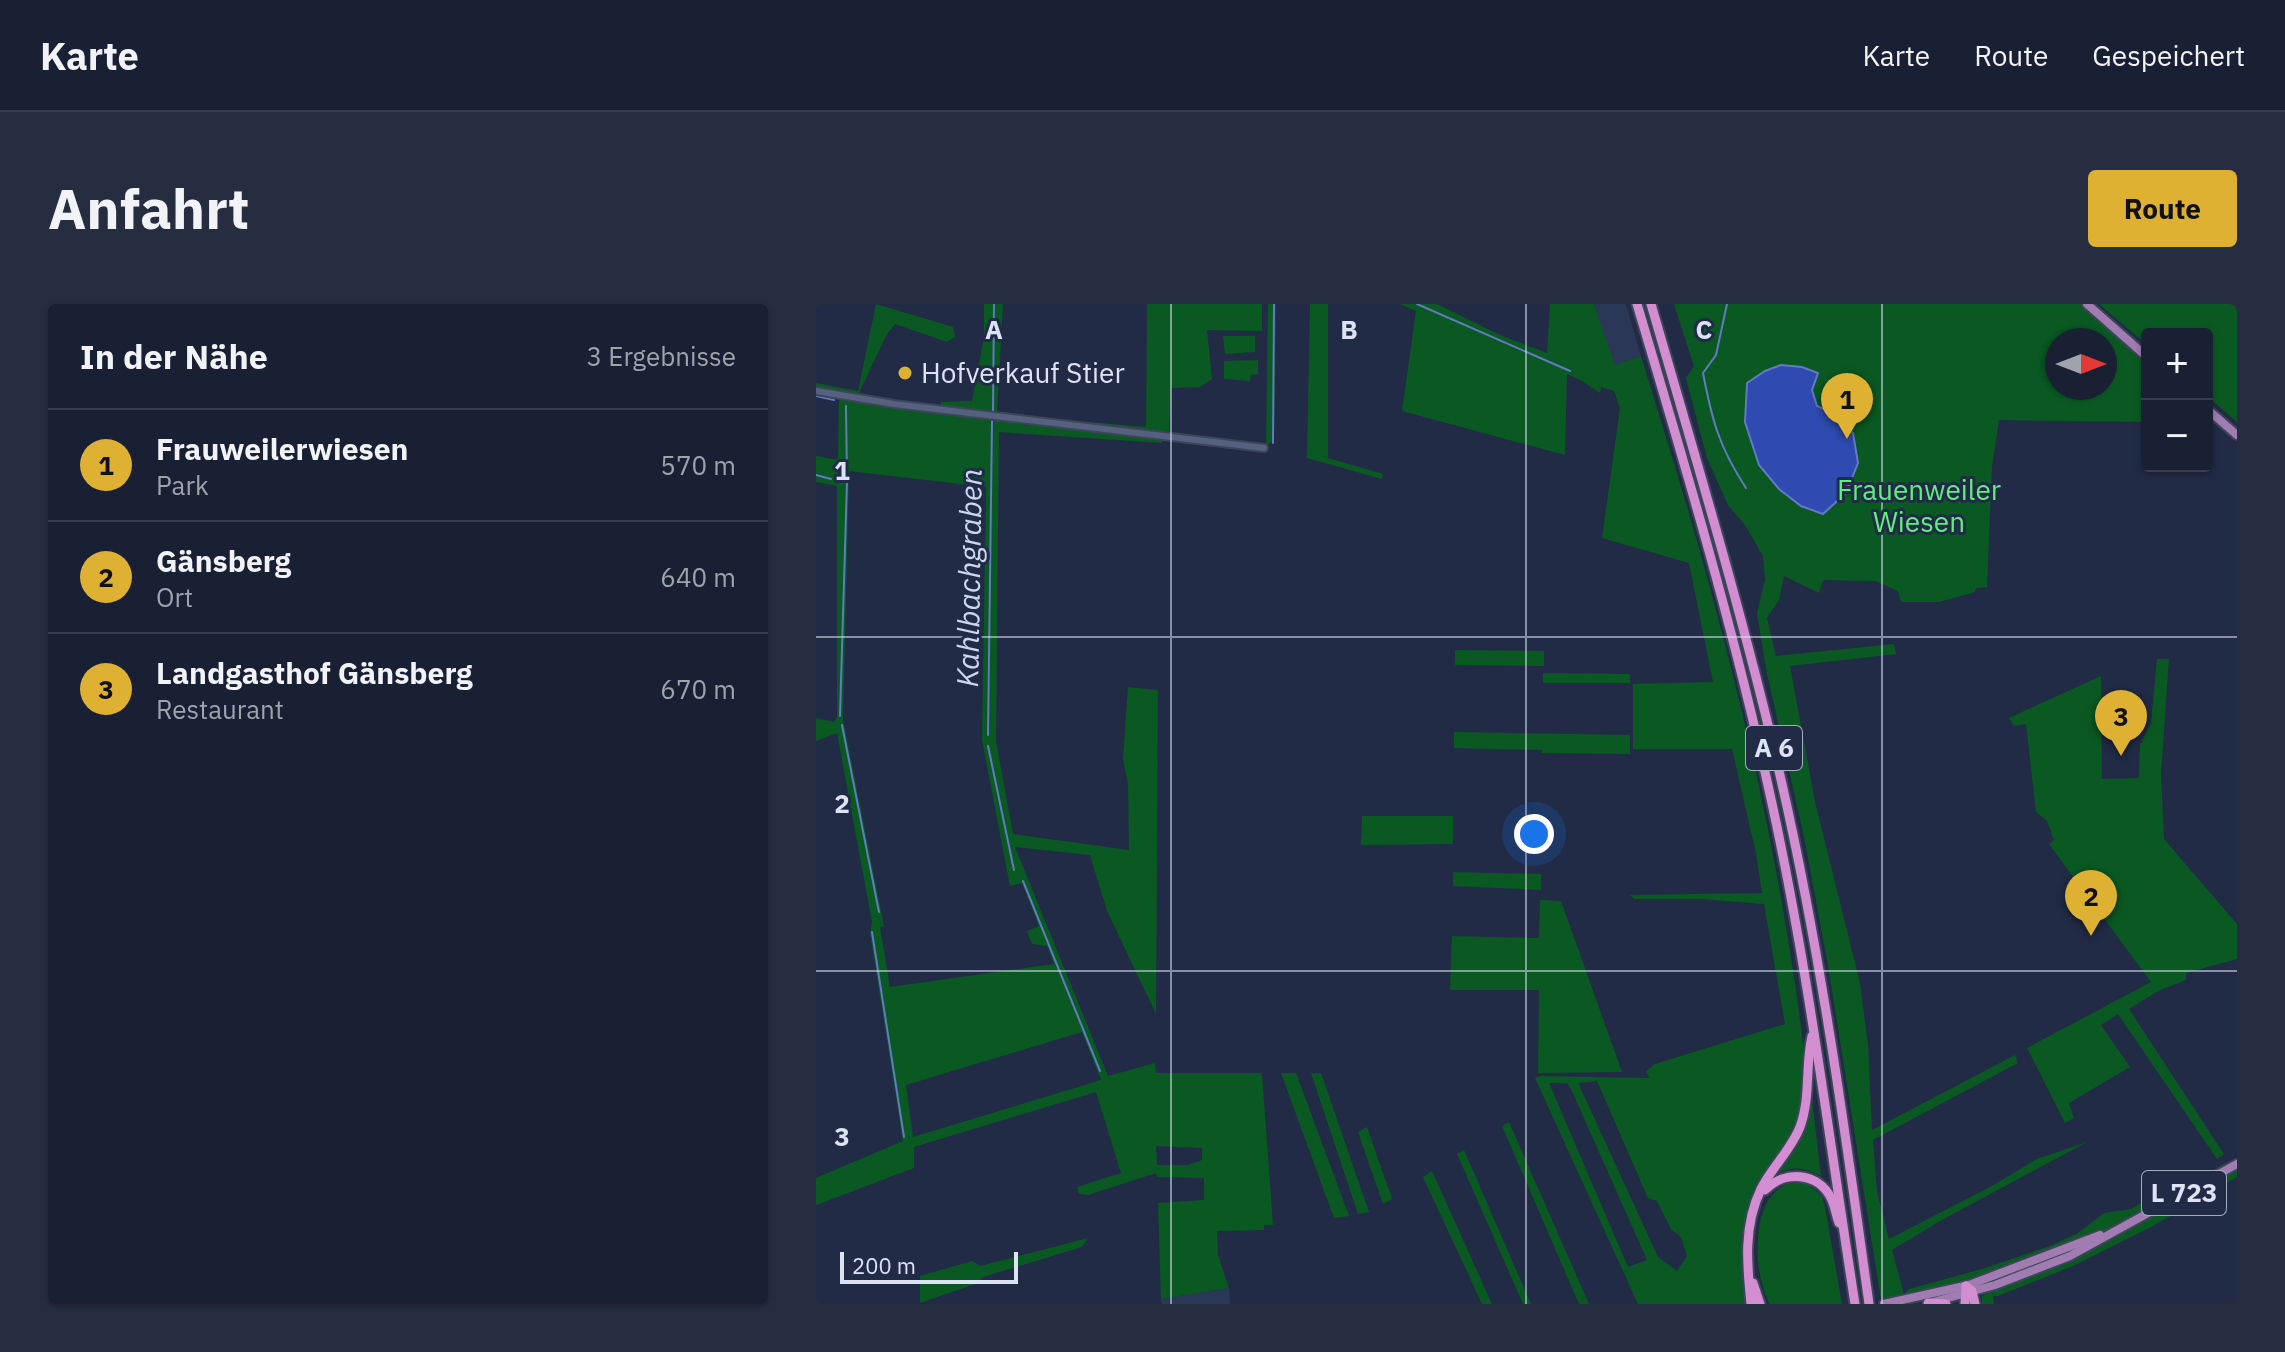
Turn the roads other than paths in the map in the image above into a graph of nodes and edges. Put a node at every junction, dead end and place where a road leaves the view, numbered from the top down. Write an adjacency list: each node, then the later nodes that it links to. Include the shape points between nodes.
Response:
1 (1637, 304): 9 (highway, A 6, via 1759,747)
2 (1651, 304): 18 (highway, A 6, via 1743,625 1783,787 1828,1030)
3 (2087, 304): 4 (main road)
4 (2141, 352)
5 (816, 391): 8 (street)
6 (2213, 414): 7 (main road)
7 (2237, 435)
8 (1264, 448)
9 (1814, 1028): 11 (highway, via 1799,1128); 12 (highway, A 6)
10 (2237, 1164): 14 (main road, L 723, via 2047,1266)
11 (1758, 1198): 12 (highway, via 1782,1178 1809,1178 1833,1201); 13 (highway, via 1747,1237)
12 (1848, 1252): 15 (highway, A 6)
13 (1747, 1268): 16 (highway); 17 (highway)
14 (1967, 1294): 19 (main road, L 723, via 1952,1289); 20 (main road, L 723); 22 (highway)
15 (1855, 1299)
16 (1751, 1304)
17 (1760, 1304)
18 (1869, 1304)
19 (1884, 1304)
20 (1926, 1304): 21 (highway)
21 (1946, 1304)
22 (1975, 1304)

